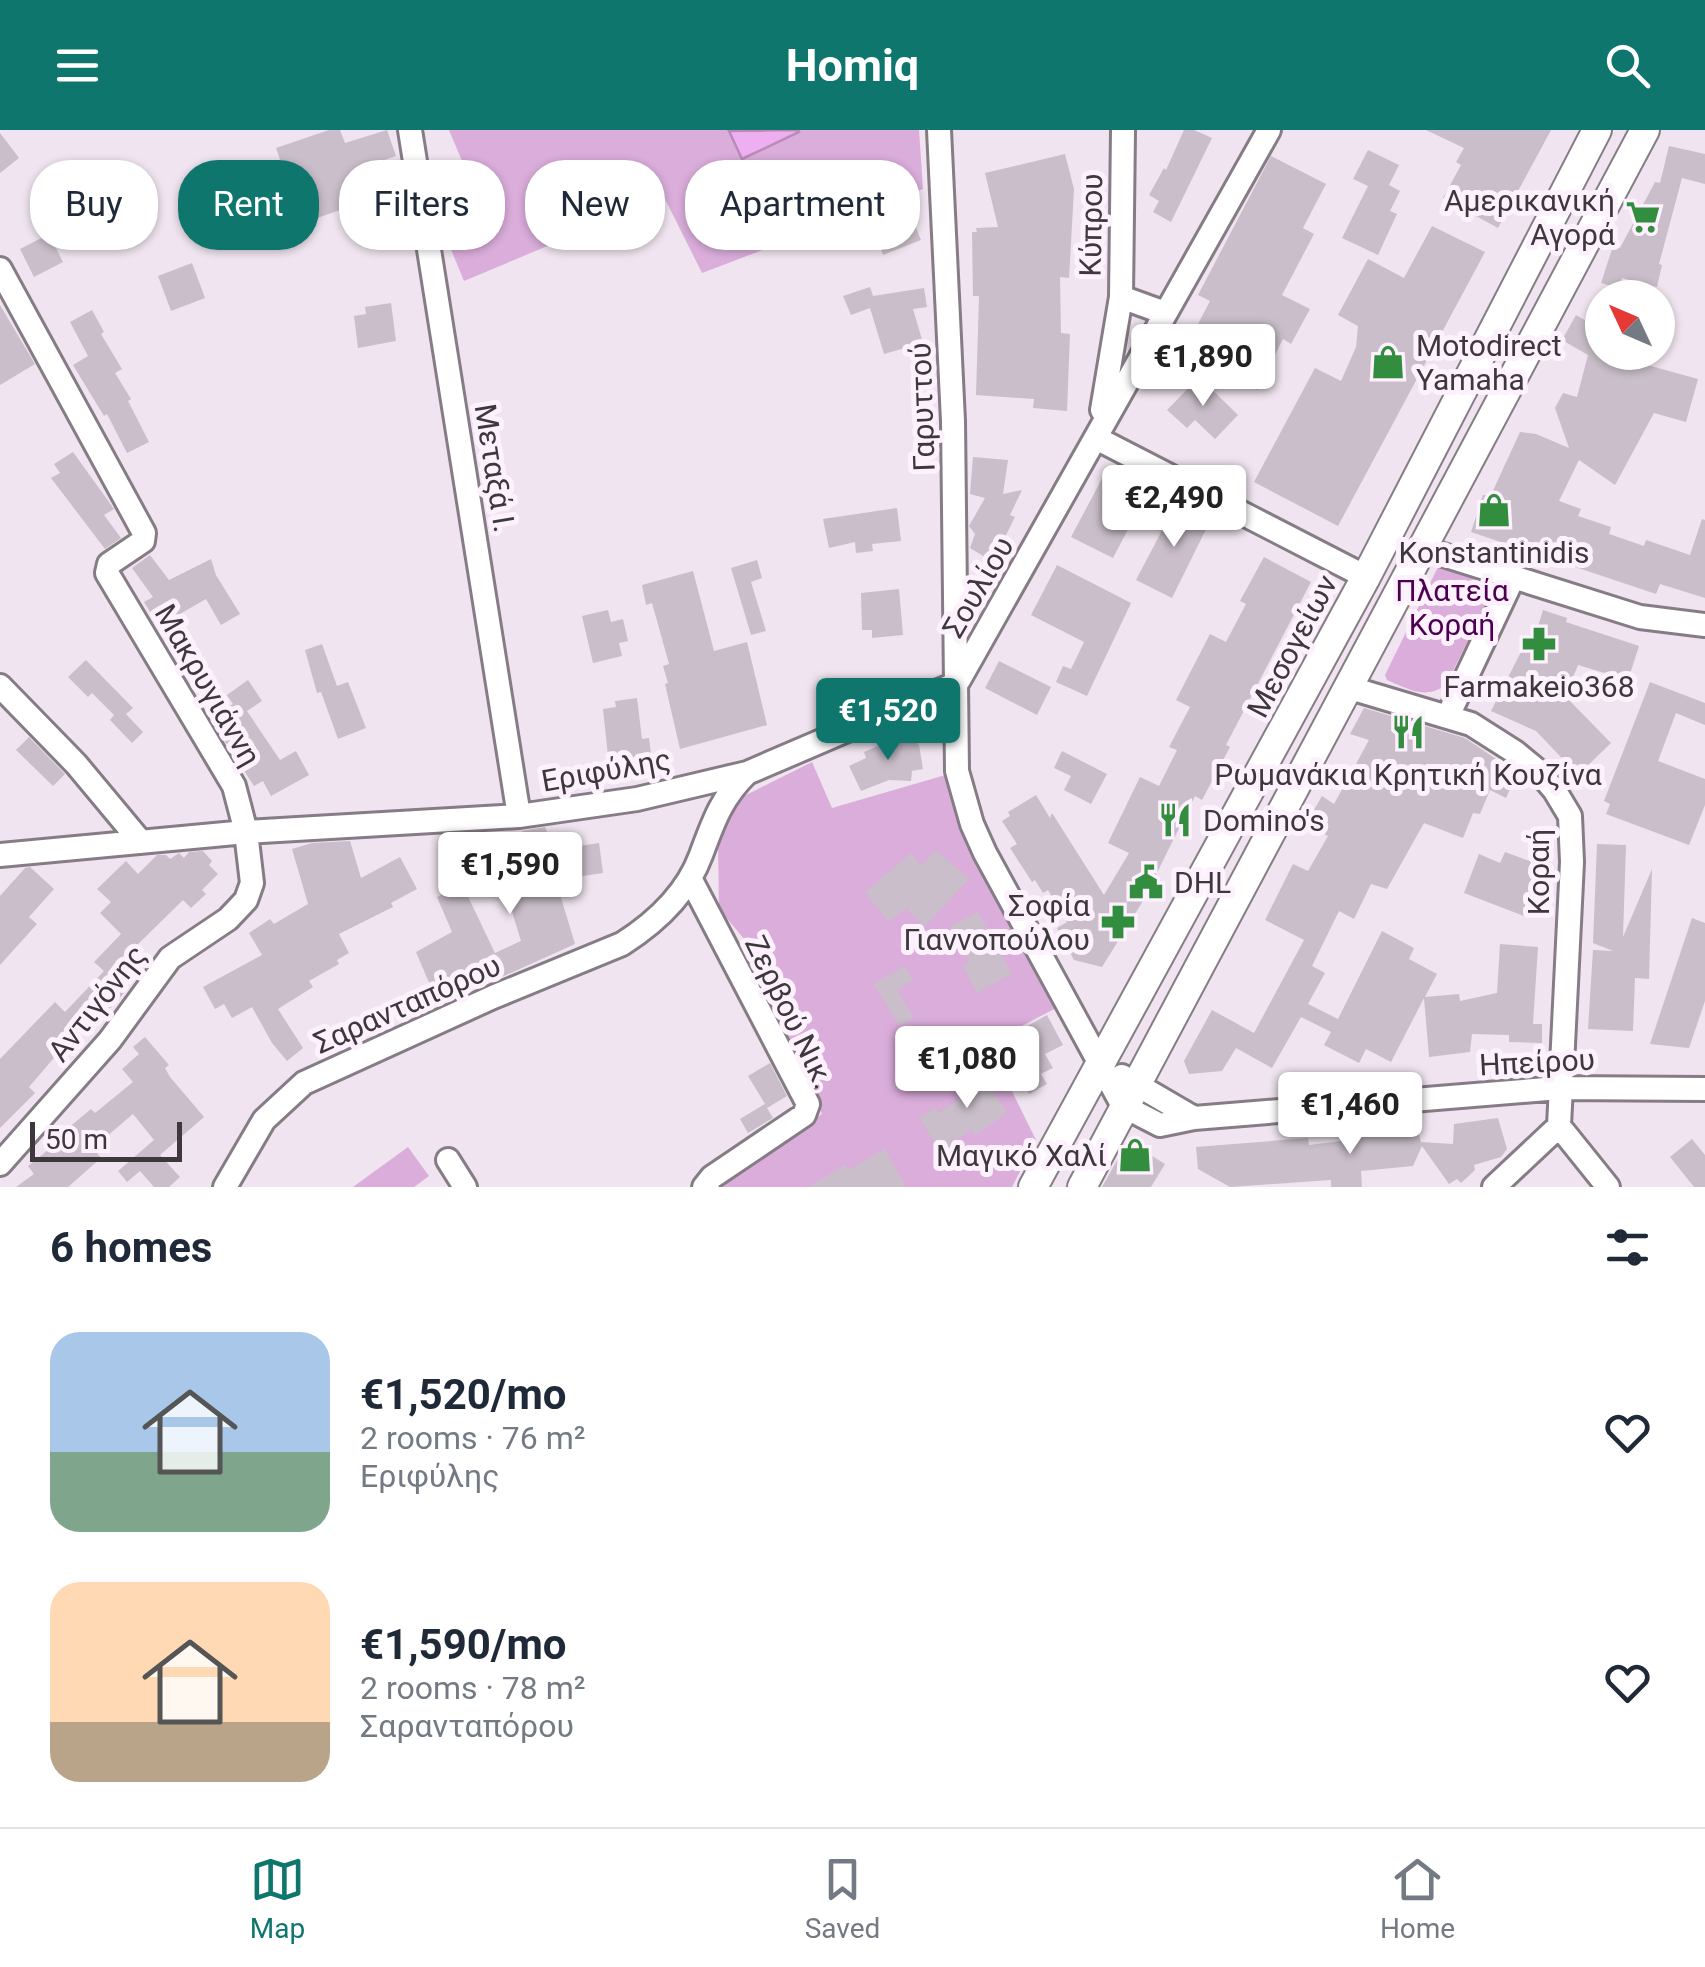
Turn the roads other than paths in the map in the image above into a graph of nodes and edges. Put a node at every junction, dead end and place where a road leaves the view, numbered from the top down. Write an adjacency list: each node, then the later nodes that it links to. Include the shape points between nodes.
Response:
1 (410, 130): 20 (street, Μεταξά Ι.)
2 (938, 130): 15 (street, Γαρυττού)
3 (1122, 130): 8 (street, Κύπρου)
4 (1269, 130): 9 (street, Σουλίου)
5 (1596, 130): 13 (main road, Μεσογείων)
6 (1645, 130): 11 (main road)
7 (0, 268): 21 (street, Μακρυγιάννη, via 139,521 143,541 109,564 107,573 234,786)
8 (1120, 297): 9 (street); 10 (street, Κύπρου)
9 (1165, 313): 10 (street, Σουλίου)
10 (1096, 438): 13 (street); 15 (street, Σουλίου)
11 (1421, 548): 12 (street); 17 (main road)
12 (1514, 576): 14 (street, via 1640,618); 18 (street)
13 (1366, 577): 25 (main road, Μεσογείων)
14 (1705, 625)
15 (957, 683): 19 (street, Εριφύλης); 25 (street, Σουλίου, via 954,748 972,824)
16 (0, 686): 22 (street)
17 (1347, 687): 18 (street, Κοραή); 28 (main road)
18 (1448, 716): 26 (street, Κοραή, via 1526,761 1570,816)
19 (747, 773): 20 (street, Εριφύλης, via 637,799); 24 (street, Σαρανταπόρου, via 721,802)
20 (519, 816): 21 (street, Εριφύλης)
21 (246, 832): 22 (street, Εριφύλης); 31 (street, Αντιγόνης, via 252,883 240,908 170,958 110,1040)
22 (141, 842): 23 (street, Εριφύλης)
23 (0, 855)
24 (690, 878): 32 (street, Σαρανταπόρου, via 659,917 622,944 304,1083 264,1120); 34 (street, Ζερβού Νικ., via 808,1104 799,1120)
25 (1102, 1064): 28 (street, Ηπείρου); 35 (main road, Μεσογείων)
26 (1558, 1088): 27 (street, Ηπείρου); 28 (street, Ηπείρου, via 1194,1118); 29 (street, Κοραή)
27 (1705, 1088)
28 (1129, 1095): 36 (main road)
29 (1559, 1126): 37 (street); 38 (street)
30 (448, 1160): 33 (street)
31 (0, 1164)
32 (224, 1187)
33 (466, 1187)
34 (704, 1187)
35 (1033, 1187)
36 (1082, 1187)
37 (1494, 1187)
38 (1608, 1187)

